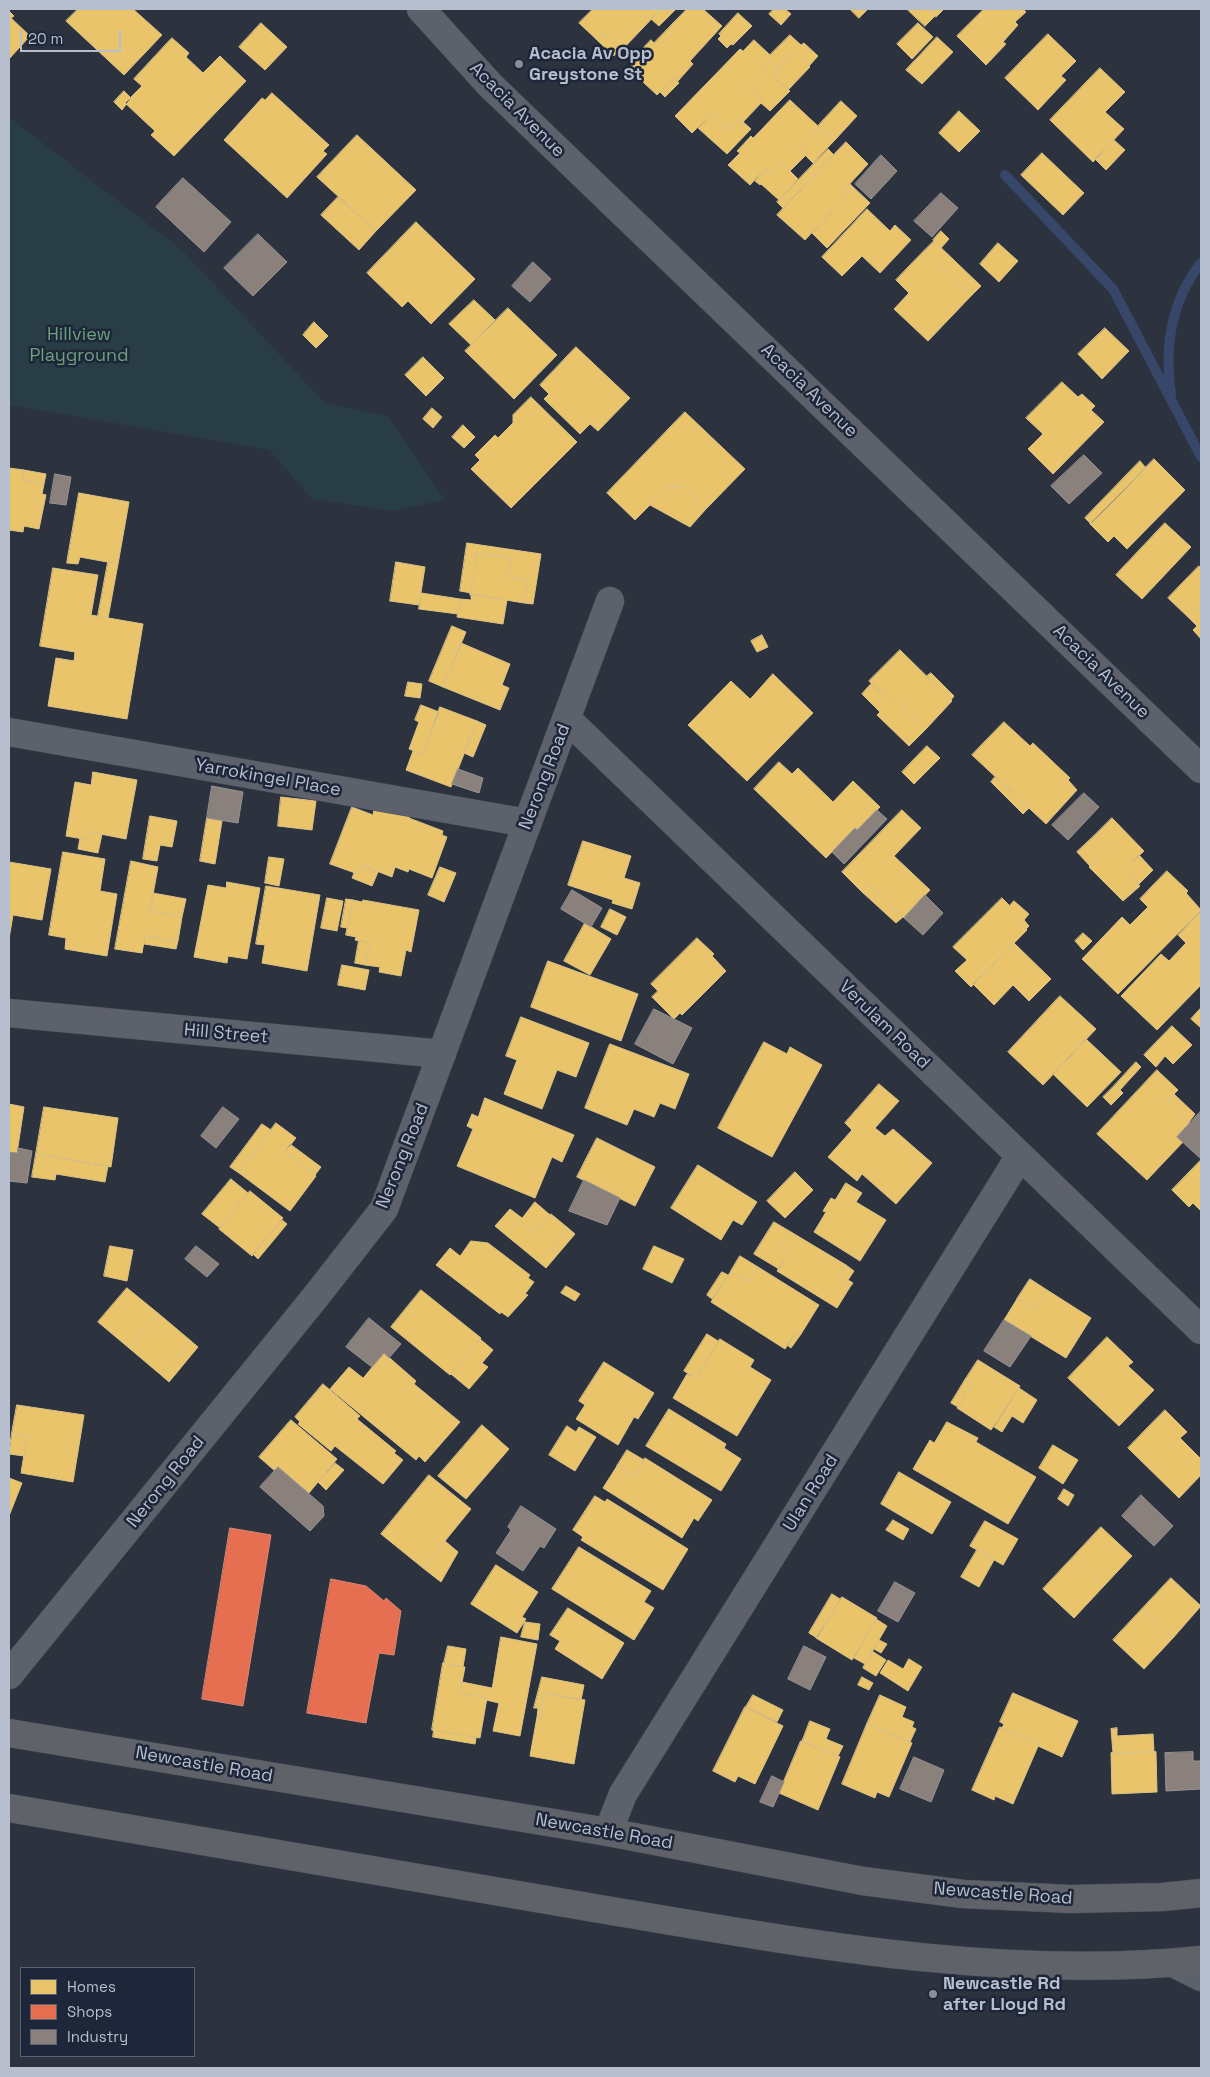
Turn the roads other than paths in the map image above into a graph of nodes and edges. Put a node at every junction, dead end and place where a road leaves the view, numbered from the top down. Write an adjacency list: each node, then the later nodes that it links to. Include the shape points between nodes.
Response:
1 (422, 9): 5 (street, Acacia Avenue, via 490,86)
2 (610, 600): 3 (street, Nerong Road)
3 (568, 719): 6 (street, Nerong Road); 9 (street, Verulam Road)
4 (9, 732): 6 (street, Yarrokingel Place)
5 (1201, 769)
6 (527, 823): 8 (street, Nerong Road)
7 (9, 1013): 8 (street, Hill Street)
8 (442, 1054): 11 (street, Nerong Road, via 384,1209)
9 (1020, 1156): 10 (street, Verulam Road); 14 (street, Ulan Road, via 623,1794)
10 (1201, 1330)
11 (9, 1675)
12 (9, 1734): 14 (highway, Newcastle Road)
13 (9, 1808): 17 (highway, via 862,1950 985,1963)
14 (608, 1832): 15 (highway, Newcastle Road, via 863,1881 963,1894 1070,1899)
15 (1201, 1893)
16 (1201, 1960): 17 (highway)
17 (1173, 1963): 18 (street)
18 (1201, 1977)

